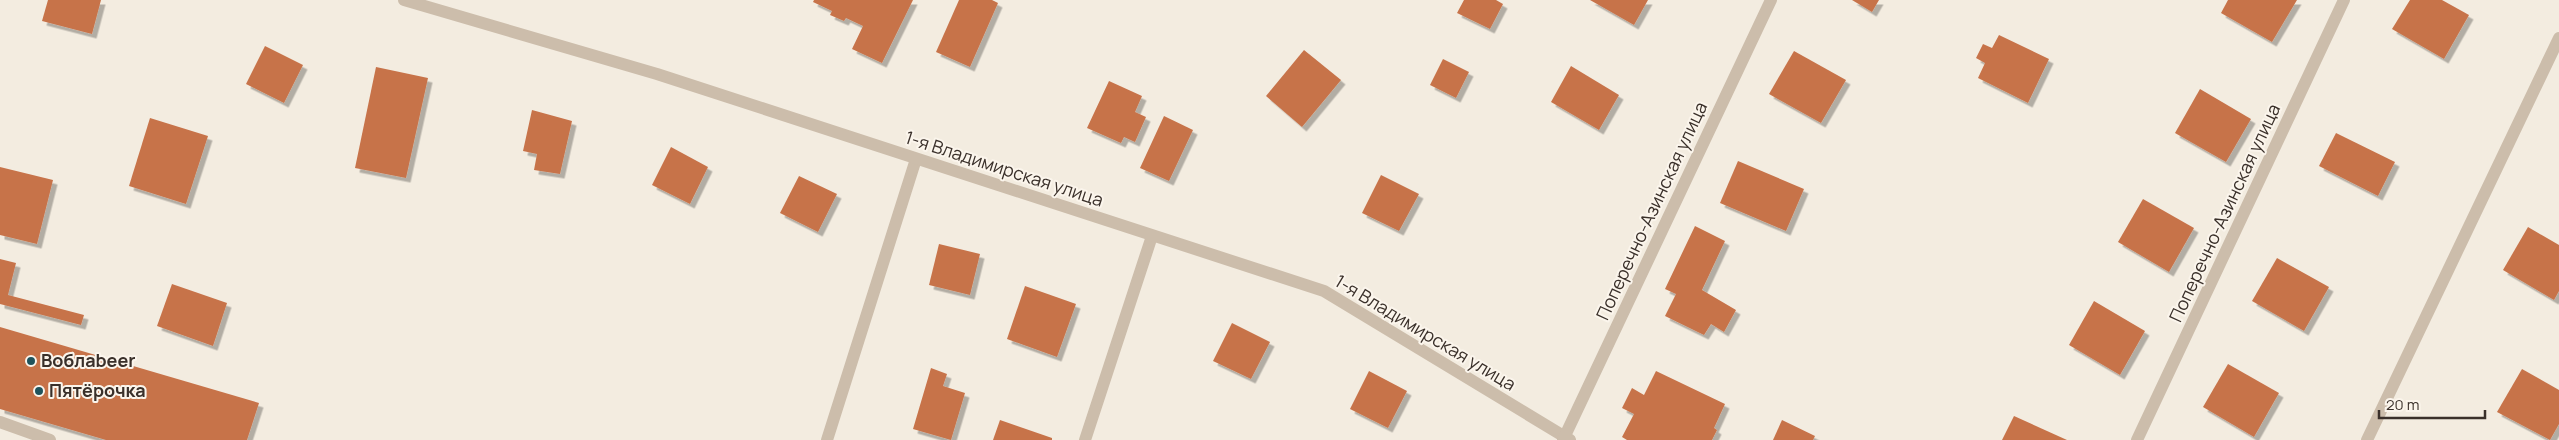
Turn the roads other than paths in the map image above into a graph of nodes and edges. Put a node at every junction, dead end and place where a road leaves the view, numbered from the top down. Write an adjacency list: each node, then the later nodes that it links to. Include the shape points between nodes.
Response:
1 (404, 0): 5 (street, 1-я Владимирская улица, via 647,72)
2 (1771, 0): 8 (street, Поперечно-Азинская улица)
3 (2344, 0): 12 (street, Поперечно-Азинская улица)
4 (2559, 38): 13 (street)
5 (916, 159): 6 (street, 1-я Владимирская улица); 10 (street)
6 (1152, 236): 8 (street, 1-я Владимирская улица, via 1324,291); 11 (street)
7 (0, 422): 9 (street)
8 (1566, 439)
9 (50, 440)
10 (827, 440)
11 (1085, 440)
12 (2137, 440)
13 (2368, 440)

